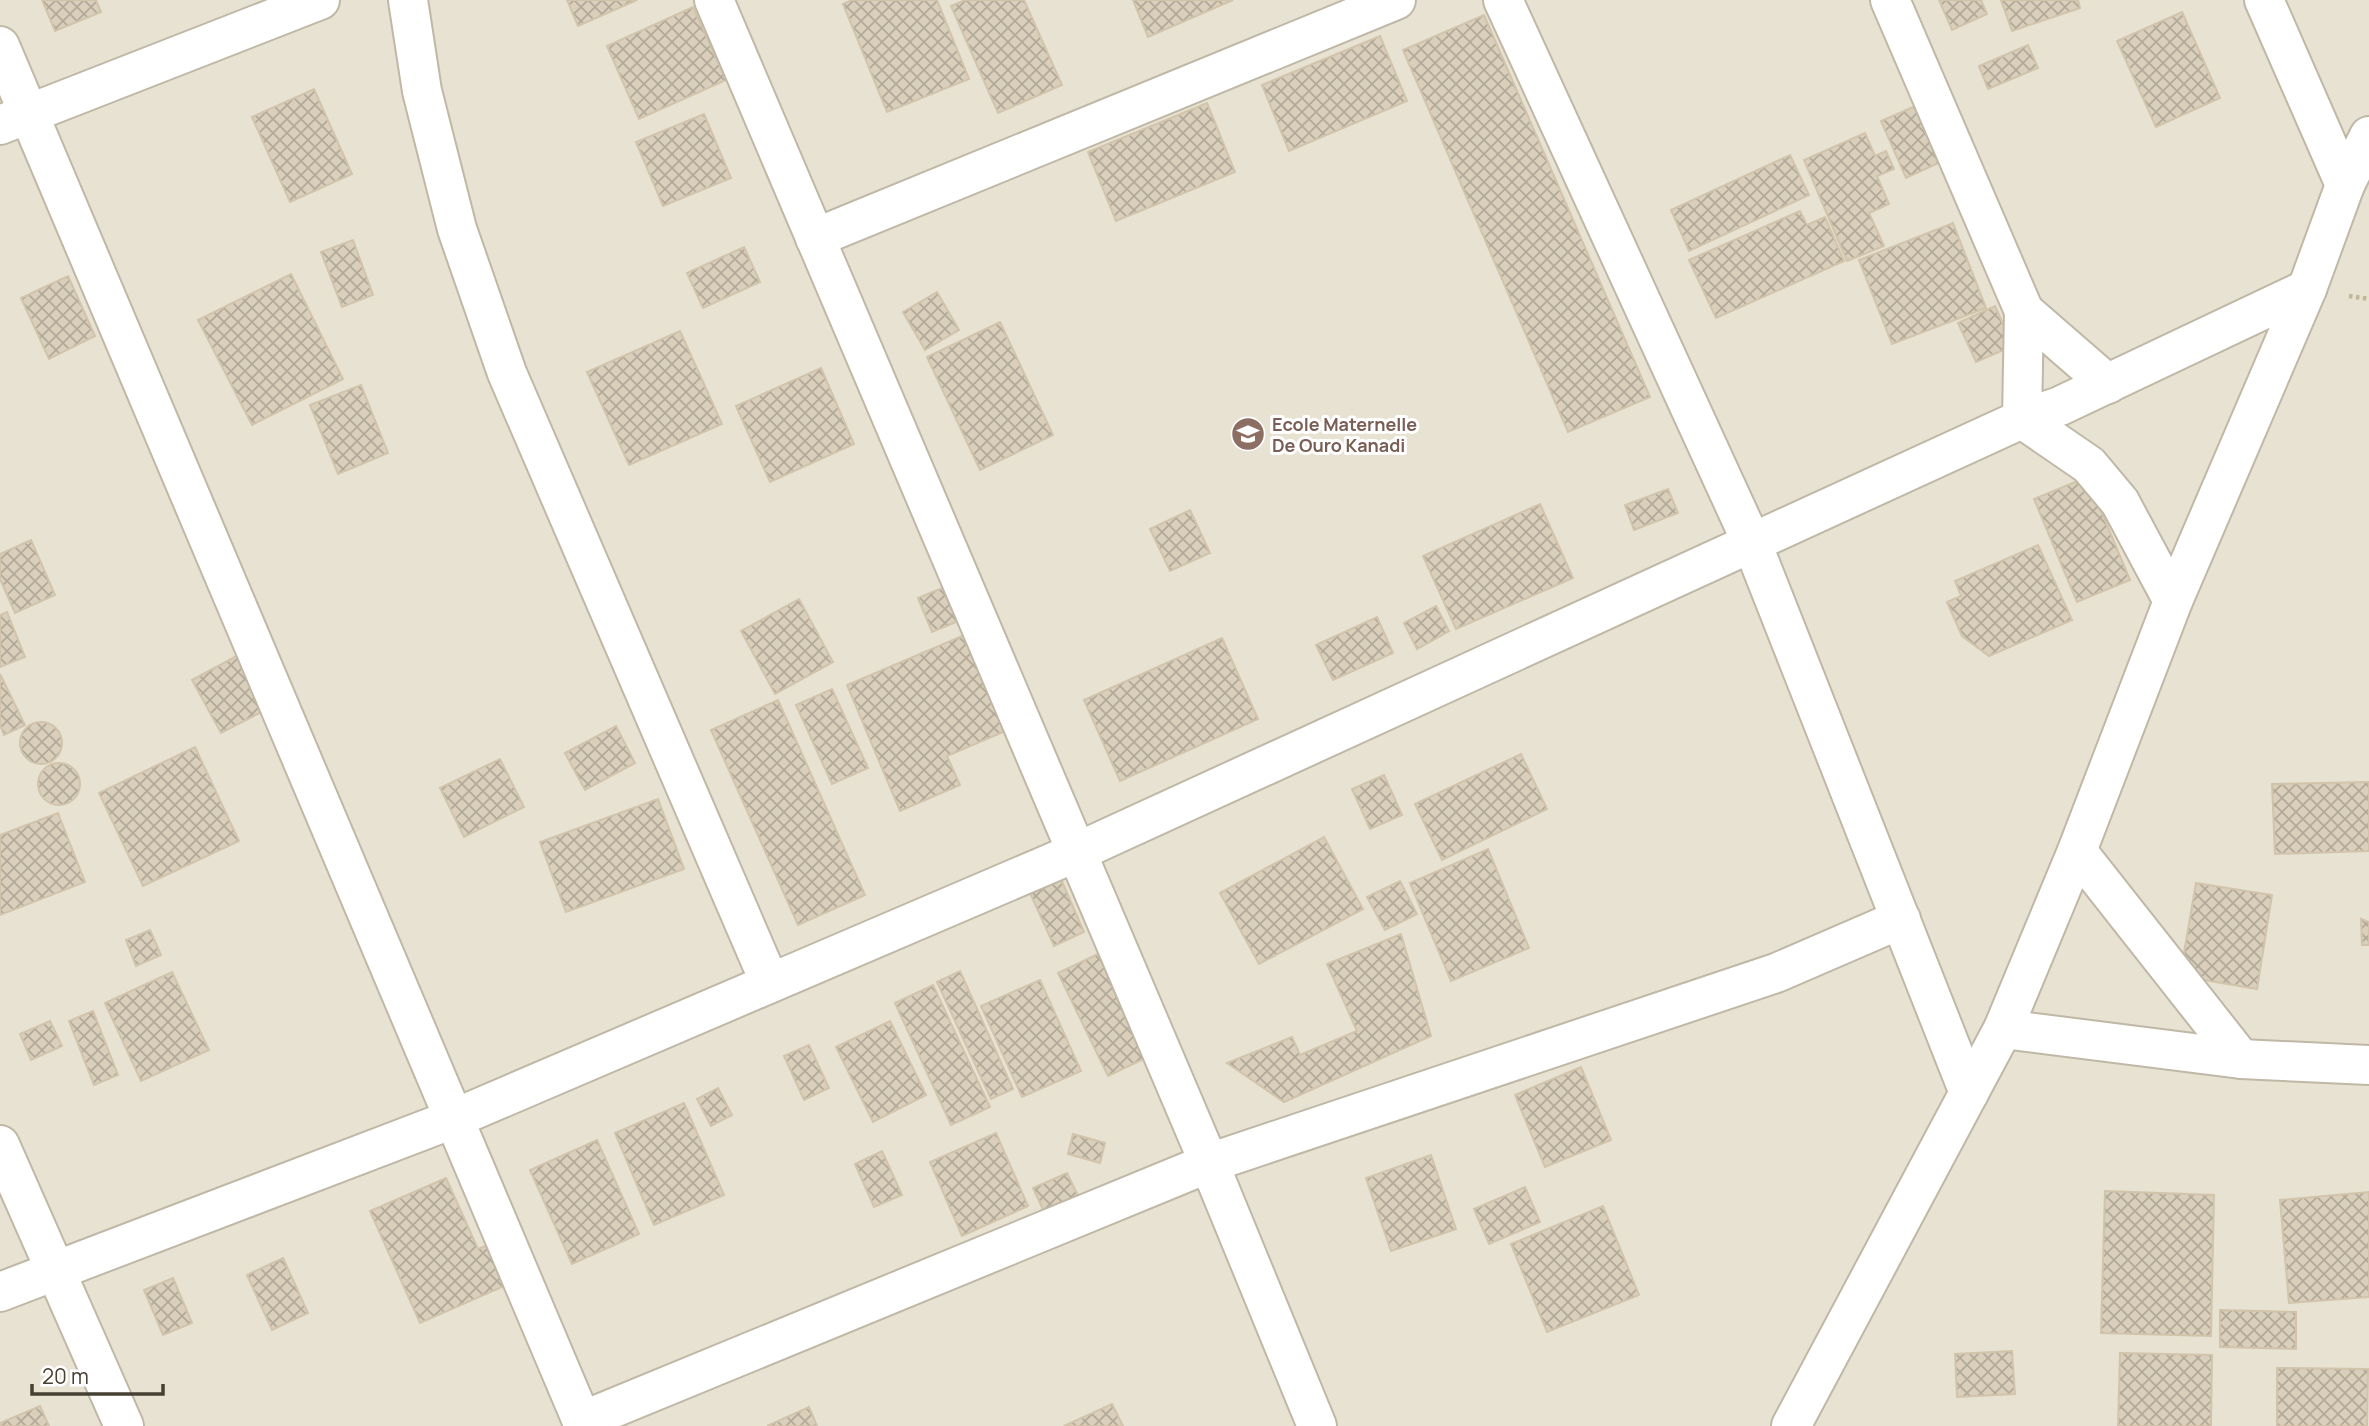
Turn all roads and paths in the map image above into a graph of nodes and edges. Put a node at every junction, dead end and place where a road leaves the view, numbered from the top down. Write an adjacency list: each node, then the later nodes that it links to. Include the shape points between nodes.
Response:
1 (320, 0): 9 (street)
2 (408, 0): 22 (street, via 422,91 457,229 507,373)
3 (714, 0): 12 (street)
4 (1396, 0): 12 (street)
5 (1503, 0): 17 (street)
6 (1890, 0): 14 (street)
7 (2264, 0): 11 (street)
8 (0, 46): 9 (street)
9 (13, 119): 27 (street)
10 (2369, 136): 11 (street)
11 (2344, 185): 13 (street)
12 (815, 238): 20 (street)
13 (2307, 289): 15 (street); 18 (street)
14 (2024, 311): 15 (street); 16 (street)
15 (2108, 384): 16 (street)
16 (2022, 419): 17 (street); 18 (street, via 2089,465 2120,502)
17 (1752, 543): 20 (street); 21 (street)
18 (2173, 601): 19 (street)
19 (2077, 851): 23 (street); 24 (street)
20 (1077, 852): 22 (street); 29 (street)
21 (1901, 919): 26 (street); 29 (street, via 1776,973)
22 (770, 983): 27 (street)
23 (2003, 1029): 24 (street); 26 (street)
24 (2241, 1059): 25 (street)
25 (2369, 1065)
26 (1969, 1093): 35 (street)
27 (453, 1119): 30 (street); 32 (street)
28 (0, 1144): 30 (street)
29 (1209, 1163): 32 (street); 34 (street)
30 (56, 1270): 31 (street); 33 (street)
31 (0, 1292)
32 (583, 1424)
33 (124, 1426)
34 (1317, 1426)
35 (1791, 1426)

